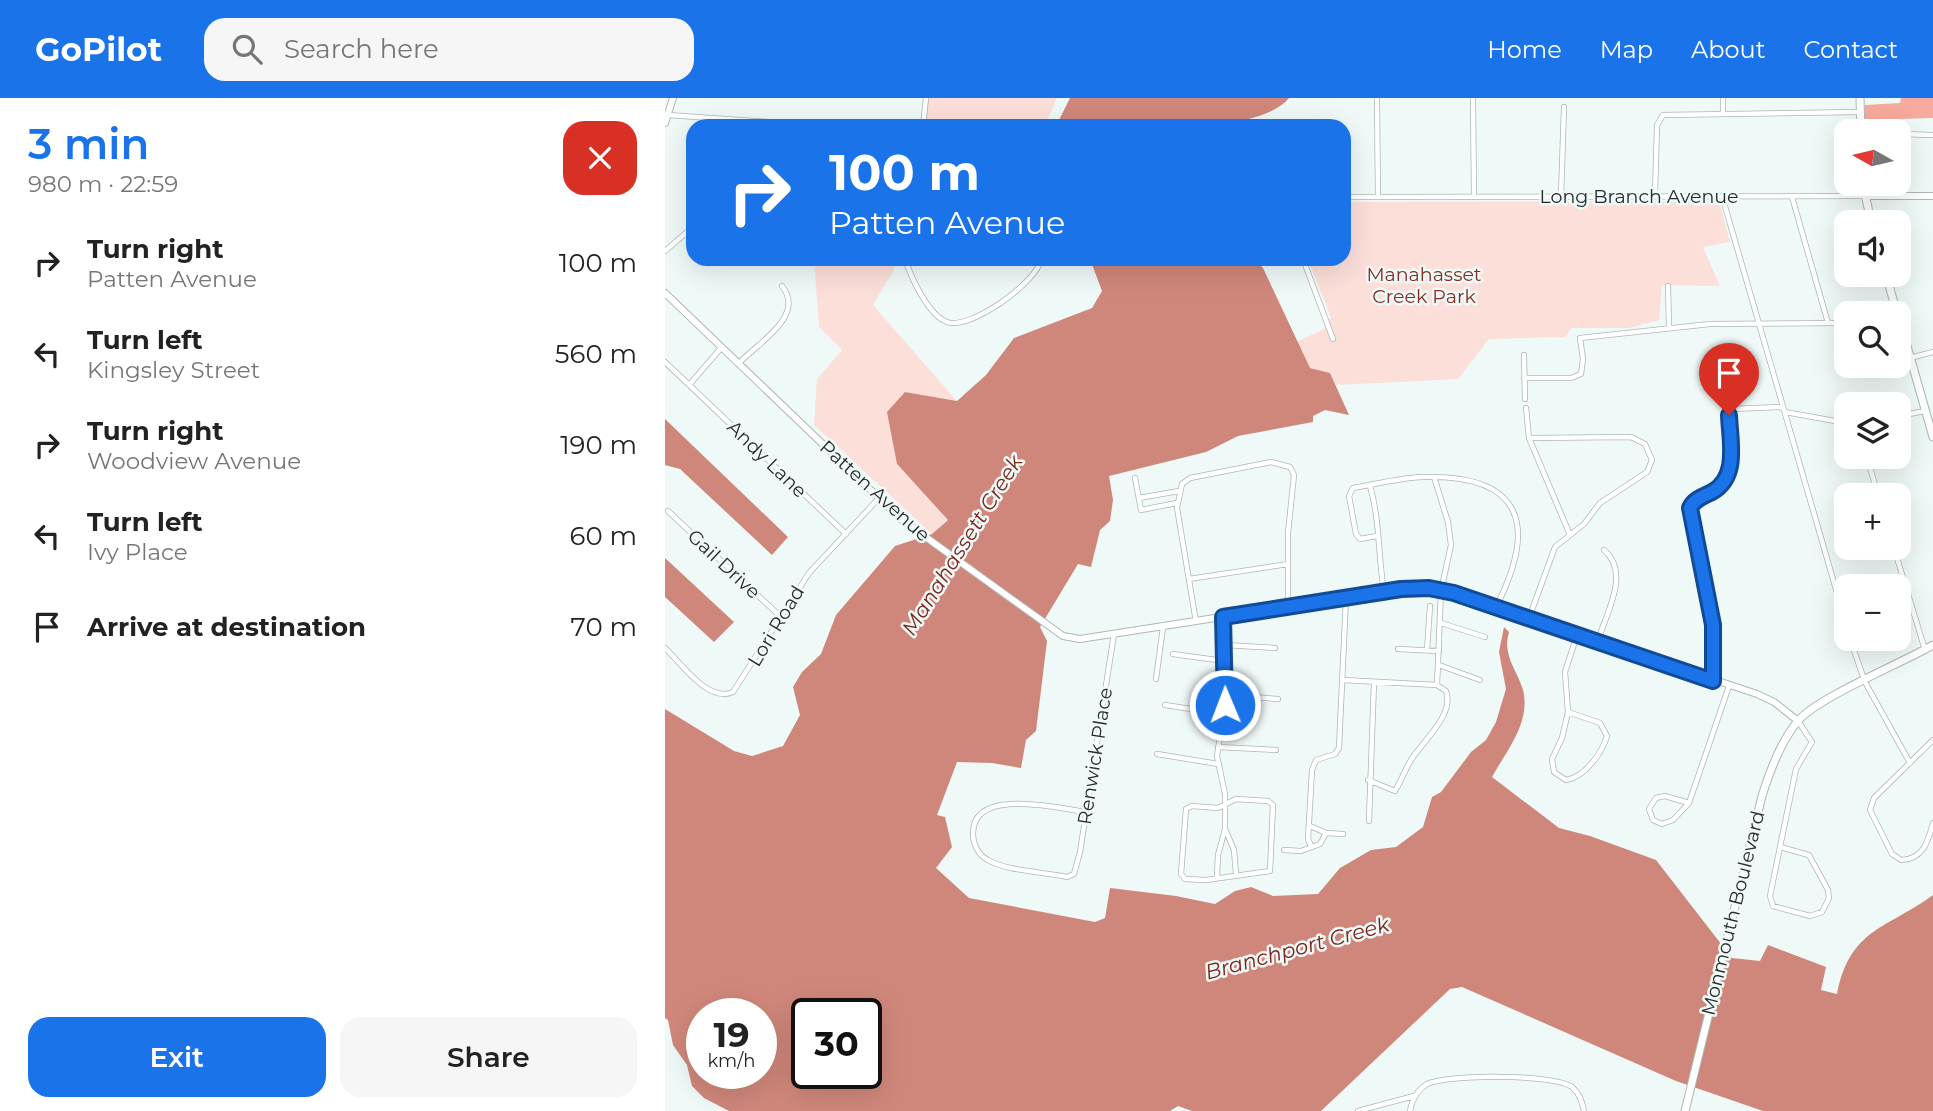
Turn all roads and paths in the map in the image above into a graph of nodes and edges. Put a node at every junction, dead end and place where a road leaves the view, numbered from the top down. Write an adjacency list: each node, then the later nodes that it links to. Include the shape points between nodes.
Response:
1 (674, 98): 10 (street)
2 (926, 98): 11 (street)
3 (1377, 98): 24 (street)
4 (1473, 98): 17 (street)
5 (1723, 98): 9 (street)
6 (1860, 98): 8 (main road)
7 (1563, 107): 18 (street)
8 (1860, 112): 9 (street); 12 (main road)
9 (1723, 113): 16 (street, via 1661,116)
10 (666, 119): 13 (street)
11 (924, 119)
12 (1860, 119)
13 (686, 120)
14 (1911, 134): 15 (street)
15 (1933, 135)
16 (1655, 195): 18 (street, Long Branch Avenue); 19 (street, Long Branch Avenue)
17 (1474, 196): 18 (street, Long Branch Avenue); 24 (street, Long Branch Avenue)
18 (1561, 196)
19 (1722, 196): 25 (street, Long Branch Avenue); 35 (street)
20 (1865, 196): 25 (street, Long Branch Avenue); 26 (main road)
21 (1911, 196): 22 (street, Long Branch Avenue)
22 (1933, 196)
23 (1351, 197): 24 (street, Long Branch Avenue)
24 (1378, 197)
25 (1792, 197): 36 (street)
26 (1868, 210)
27 (686, 233): 28 (street)
28 (665, 251)
29 (909, 266): 30 (street, via 934,312 957,324 977,317 1030,281)
30 (1039, 266)
31 (1306, 266): 39 (street)
32 (782, 286): 46 (street, via 789,297 788,313)
33 (1668, 286): 38 (street)
34 (665, 293): 40 (street, Patten Avenue)
35 (1759, 323): 36 (street); 38 (street); 51 (street)
36 (1828, 323): 37 (street)
37 (1834, 323)
38 (1669, 327): 47 (street, via 1580,338 1581,374)
39 (1332, 339)
40 (722, 347): 46 (street, Patten Avenue); 48 (street)
41 (1933, 352): 43 (street)
42 (1524, 355): 47 (street)
43 (1911, 358)
44 (665, 362): 48 (street, Andy Lane)
45 (1911, 362): 52 (main road)
46 (739, 363): 61 (street, Patten Avenue)
47 (1524, 378): 49 (street)
48 (689, 384): 65 (street, Andy Lane)
49 (1525, 399)
50 (1525, 408): 56 (street)
51 (1784, 409): 54 (street); 72 (street); 104 (street, via 1731,409 1730,475 1691,506 1713,625)
52 (1925, 411): 53 (street); 55 (main road)
53 (1911, 413)
54 (1834, 420)
55 (1933, 437)
56 (1529, 438): 66 (street); 66 (street, via 1631,437 1649,451 1652,460 1647,472 1600,503)
57 (1434, 477): 59 (street); 73 (street, via 1450,535); 78 (street, via 1490,486 1514,509 1518,530 1515,561)
58 (1135, 478): 62 (street)
59 (1370, 485): 67 (street); 67 (street, via 1351,489 1351,514 1360,539)
60 (1179, 491): 62 (street); 63 (street); 70 (street, via 1190,478 1229,469 1271,462 1290,467 1294,482)
61 (879, 498): 65 (street, Lori Road); 85 (street, Patten Avenue, via 914,530 1047,626 1077,639)
62 (1139, 498): 63 (street, via 1141,510)
63 (1177, 503): 71 (street)
64 (668, 511): 79 (street, Gail Drive)
65 (846, 534): 79 (street, Lori Road, via 809,573)
66 (1570, 535): 81 (street, via 1549,555)
67 (1377, 536): 74 (street)
68 (1604, 550): 88 (street, via 1615,562 1617,581)
69 (1897, 560): 95 (street)
70 (1288, 564): 71 (street); 77 (street)
71 (1188, 579): 82 (street)
72 (1834, 582)
73 (1441, 591): 74 (street, Patten Avenue, via 1419,587); 78 (street, Patten Avenue); 83 (street)
74 (1384, 592): 75 (street, Patten Avenue)
75 (1346, 598): 77 (street, Patten Avenue); 102 (street)
76 (1430, 606): 94 (street)
77 (1288, 607): 80 (street, Patten Avenue)
78 (1496, 607): 81 (street, Patten Avenue)
79 (781, 617): 91 (street, Lori Road, via 739,686 729,694 711,692)
80 (1223, 617): 82 (street, Patten Avenue); 89 (street)
81 (1529, 618): 86 (street, Patten Avenue)
82 (1196, 622): 84 (street, Patten Avenue)
83 (1441, 623): 87 (street); 96 (street)
84 (1163, 627): 85 (street, Patten Avenue); 101 (street)
85 (1114, 634): 124 (street, Renwick Place)
86 (1577, 635): 88 (street, Patten Avenue); 112 (street, via 1565,672)
87 (1485, 637)
88 (1597, 641): 104 (street, Patten Avenue)
89 (1225, 645): 92 (street); 99 (street)
90 (1933, 645): 95 (main road)
91 (665, 648)
92 (1275, 648)
93 (1398, 649): 94 (street)
94 (1427, 650): 96 (street)
95 (1924, 650): 106 (main road)
96 (1439, 651): 100 (street)
97 (1854, 651): 106 (street)
98 (1173, 654): 99 (street)
99 (1224, 660): 109 (street)
100 (1439, 665): 103 (street); 107 (street)
101 (1156, 679)
102 (1343, 680): 105 (street); 127 (street, via 1339,748 1313,765)
103 (1480, 680)
104 (1713, 681): 108 (street, Patten Avenue)
105 (1374, 682): 107 (street); 121 (street)
106 (1865, 682): 114 (main road); 119 (street)
107 (1437, 685): 121 (street, via 1446,691 1448,700 1434,731 1396,789)
108 (1729, 686): 114 (street, Patten Avenue, via 1774,702); 122 (street)
109 (1225, 695): 110 (street); 113 (street)
110 (1278, 698)
111 (1165, 705): 113 (street)
112 (1568, 712): 112 (street, via 1552,762 1554,772 1566,780 1578,776 1599,754 1607,733 1600,723)
113 (1223, 713): 116 (street)
114 (1798, 720): 132 (street, via 1812,741 1795,769); 140 (main road, Monmouth Boulevard, via 1767,779)
115 (1933, 740): 119 (street)
116 (1218, 747): 117 (street); 120 (street)
117 (1276, 750)
118 (1157, 754): 120 (street)
119 (1910, 763): 126 (street, via 1874,798 1871,814 1892,854 1901,860 1923,851)
120 (1218, 764): 123 (street)
121 (1368, 780): 125 (street)
122 (1689, 803): 122 (street, via 1665,824 1657,823 1649,813 1652,801 1660,797)
123 (1225, 804): 128 (street); 134 (street, via 1236,799 1268,801 1274,808 1270,871); 135 (street, via 1218,808 1192,806 1185,811 1183,877 1197,881)
124 (1085, 812): 124 (street, Renwick Place, via 1010,804 991,807 975,822 975,847 987,860 1071,876 1076,871)
125 (1369, 821)
126 (1933, 823)
127 (1310, 826): 129 (street); 131 (street)
128 (1226, 829): 134 (street); 135 (street)
129 (1326, 833): 130 (street); 131 (street, via 1320,844)
130 (1343, 834)
131 (1311, 846): 133 (street)
132 (1780, 847): 132 (street, via 1812,859 1829,894 1826,908 1819,914 1807,916 1773,906 1770,899)
133 (1284, 850)
134 (1236, 874): 135 (street)
135 (1217, 877)
136 (1415, 1096): 137 (street); 138 (street); 139 (street, via 1427,1084 1449,1080 1543,1078 1571,1086)
137 (1358, 1111)
138 (1410, 1111)
139 (1584, 1111)
140 (1685, 1111)

